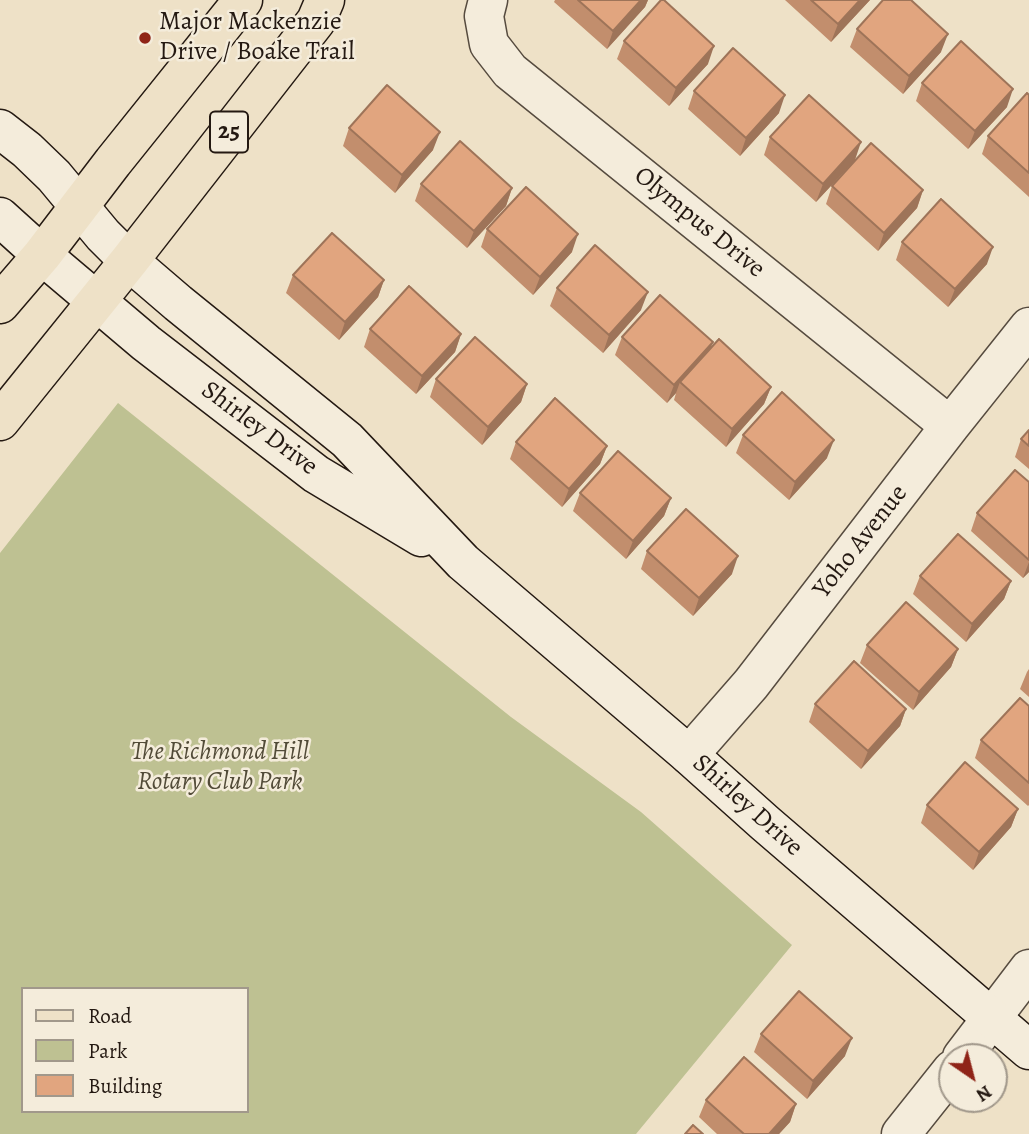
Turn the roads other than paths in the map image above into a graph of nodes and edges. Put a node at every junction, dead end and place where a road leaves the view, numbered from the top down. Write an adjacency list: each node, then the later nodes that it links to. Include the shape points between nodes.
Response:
1 (243, 0): 5 (main road)
2 (325, 0): 7 (main road, 25, via 316,21)
3 (488, 0): 13 (street, Olympus Drive, via 484,16 489,44 510,71)
4 (0, 129): 5 (street, Shirley Drive, via 54,176)
5 (79, 206): 7 (street, Shirley Drive); 8 (main road)
6 (0, 217): 8 (street, Shirley Drive)
7 (116, 248): 9 (main road, 25); 14 (street, Shirley Drive, via 347,440)
8 (55, 265): 9 (street, Shirley Drive); 10 (main road)
9 (97, 302): 12 (main road, 25); 14 (street, Shirley Drive, via 316,474)
10 (0, 304)
11 (1029, 327): 13 (street, Yoho Avenue)
12 (0, 421)
13 (950, 426): 15 (street, Yoho Avenue, via 751,684)
14 (463, 562): 15 (street, Shirley Drive)
15 (689, 755): 17 (street, Shirley Drive)
16 (1029, 969): 17 (street)
17 (992, 1018): 18 (street); 19 (street, Shirley Drive)
18 (973, 1043)
19 (1029, 1050)
20 (938, 1088): 21 (street)
21 (901, 1134)

